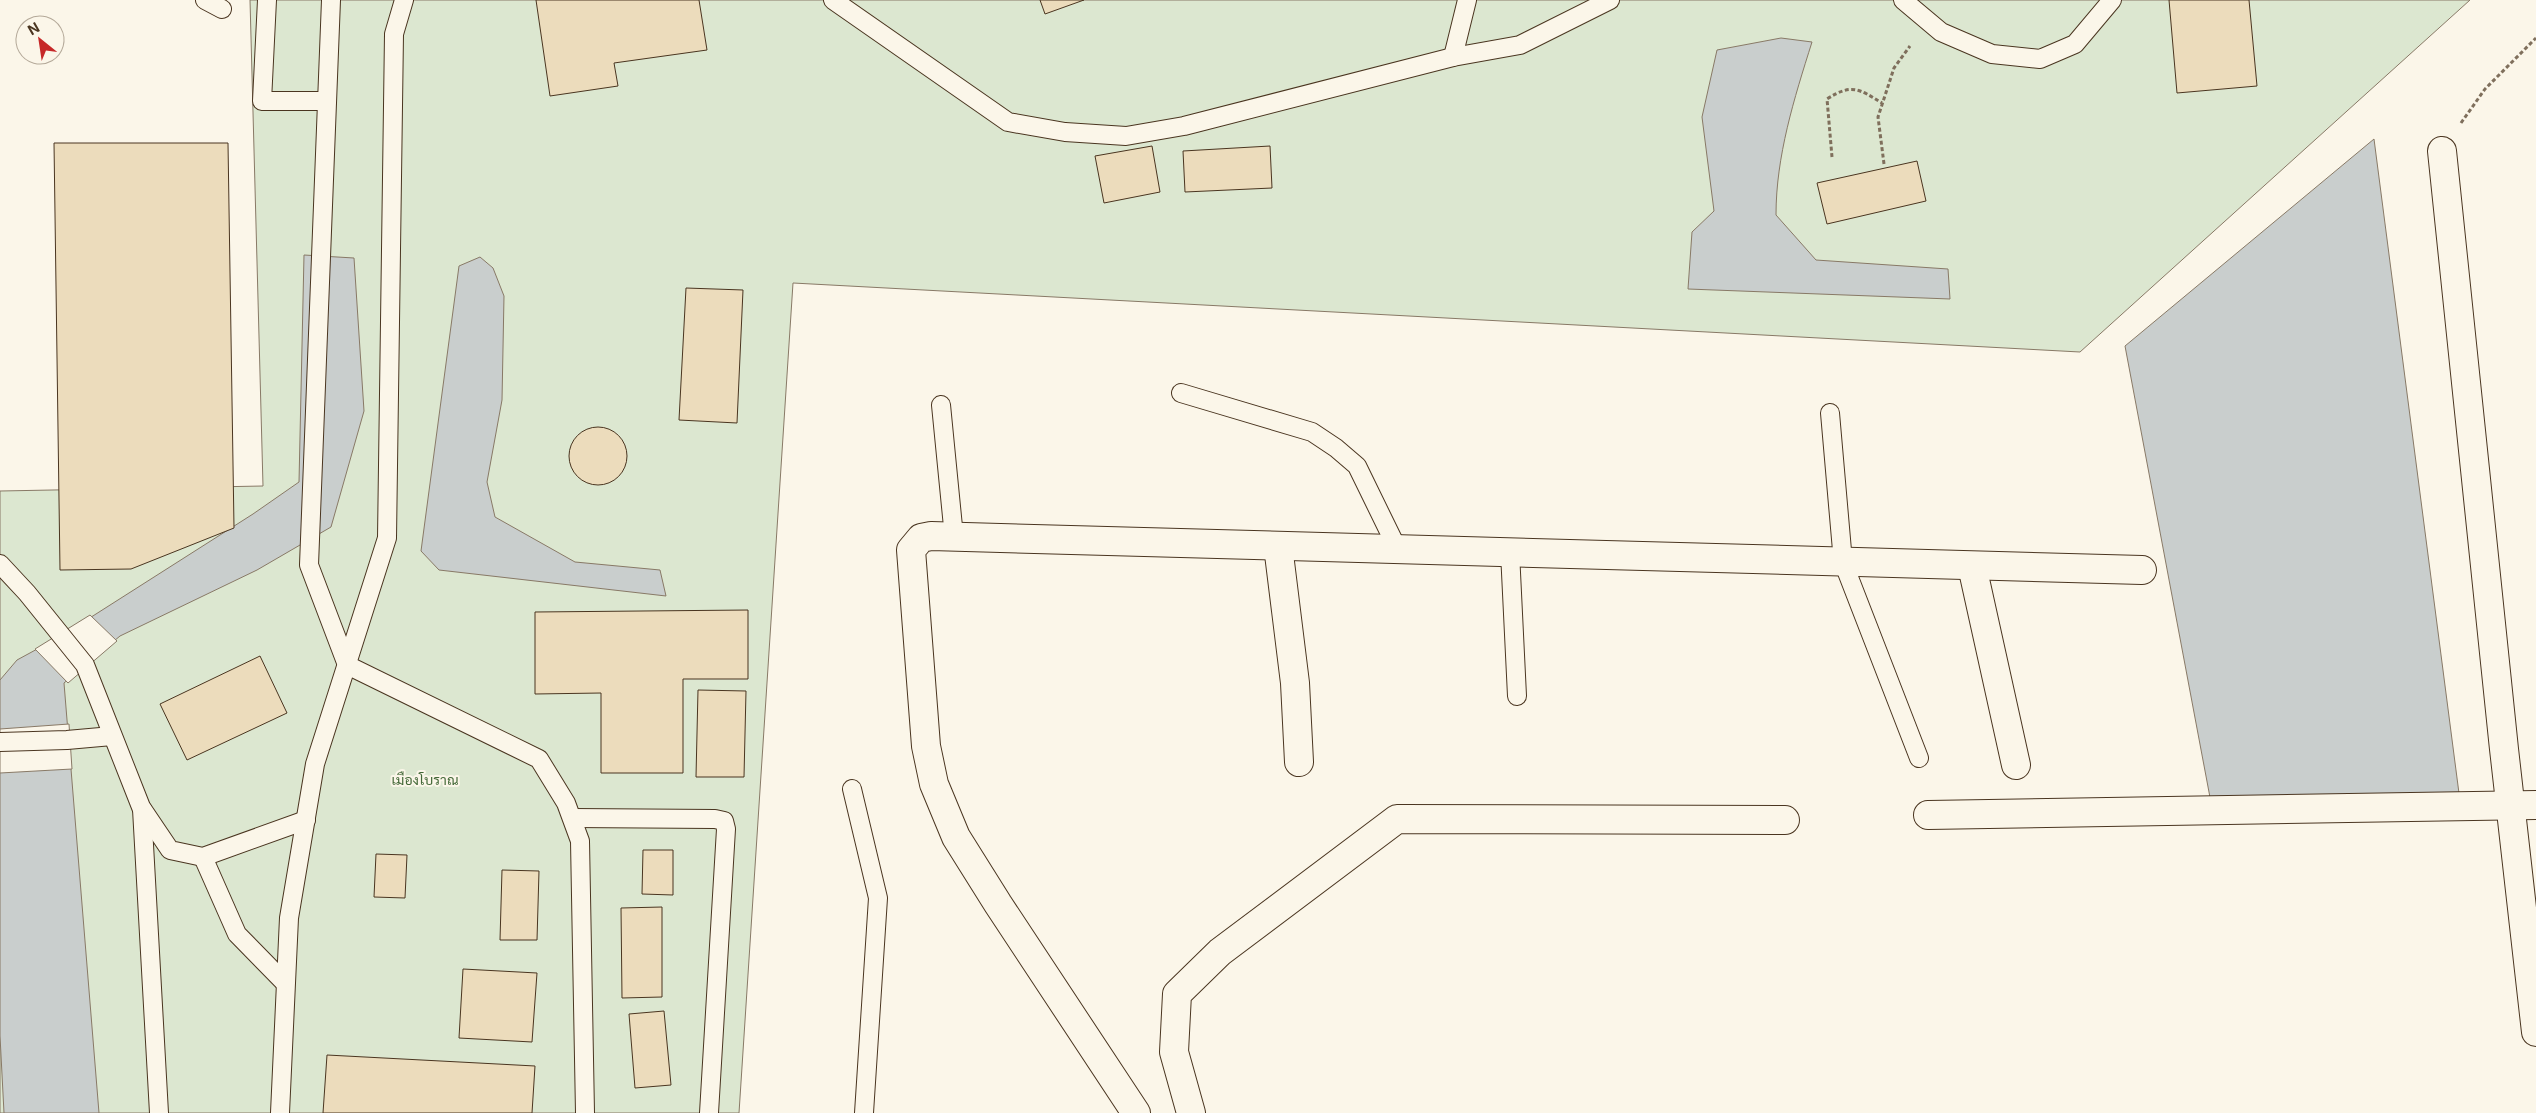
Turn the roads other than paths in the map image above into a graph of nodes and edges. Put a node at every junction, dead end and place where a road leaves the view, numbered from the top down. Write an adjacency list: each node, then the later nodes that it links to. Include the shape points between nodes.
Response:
1 (205, 0): 10 (lane)
2 (267, 0): 12 (lane, via 262,101)
3 (331, 0): 12 (lane)
4 (404, 0): 25 (lane, via 394,34 387,538)
5 (833, 0): 11 (lane, via 1008,122 1065,132 1126,136 1184,126)
6 (1467, 0): 11 (lane)
7 (1610, 0): 11 (lane, via 1520,45)
8 (1903, 0): 9 (lane, via 1940,32 1992,54 2040,59 2075,44)
9 (2112, 0)
10 (222, 9)
11 (1453, 57)
12 (327, 101): 25 (lane, via 309,565)
13 (2442, 151): 33 (street)
14 (1181, 393): 19 (lane, via 1312,432 1336,448 1357,466)
15 (942, 405): 17 (lane)
16 (1830, 413): 21 (lane)
17 (954, 537): 18 (street); 47 (street, via 921,538 911,550 926,746 934,784 956,836 982,879)
18 (1278, 546): 19 (street); 30 (street, via 1295,684)
19 (1398, 550): 20 (street)
20 (1510, 552): 21 (street); 26 (lane)
21 (1844, 562): 23 (street); 29 (lane)
22 (0, 564): 27 (lane, via 85,665)
23 (1972, 566): 24 (street); 31 (street)
24 (2142, 570)
25 (347, 665): 36 (lane, via 539,759); 37 (lane, via 315,764)
26 (1516, 696)
27 (112, 736): 28 (lane); 34 (lane)
28 (0, 742)
29 (1919, 758)
30 (1299, 762)
31 (2016, 765)
32 (852, 789): 46 (lane, via 878,898)
33 (2523, 806): 35 (street); 41 (street)
34 (142, 807): 39 (lane, via 170,850); 42 (lane)
35 (1928, 815)
36 (574, 818): 44 (lane, via 580,841); 45 (lane, via 724,821)
37 (306, 820): 39 (lane); 40 (lane, via 289,918)
38 (1785, 820): 48 (street, via 1397,819 1220,952 1177,994 1174,1052)
39 (203, 857): 40 (lane, via 236,934)
40 (284, 982): 43 (lane)
41 (2536, 1032)
42 (159, 1113)
43 (280, 1113)
44 (585, 1113)
45 (709, 1113)
46 (864, 1113)
47 (1136, 1113)
48 (1192, 1113)

